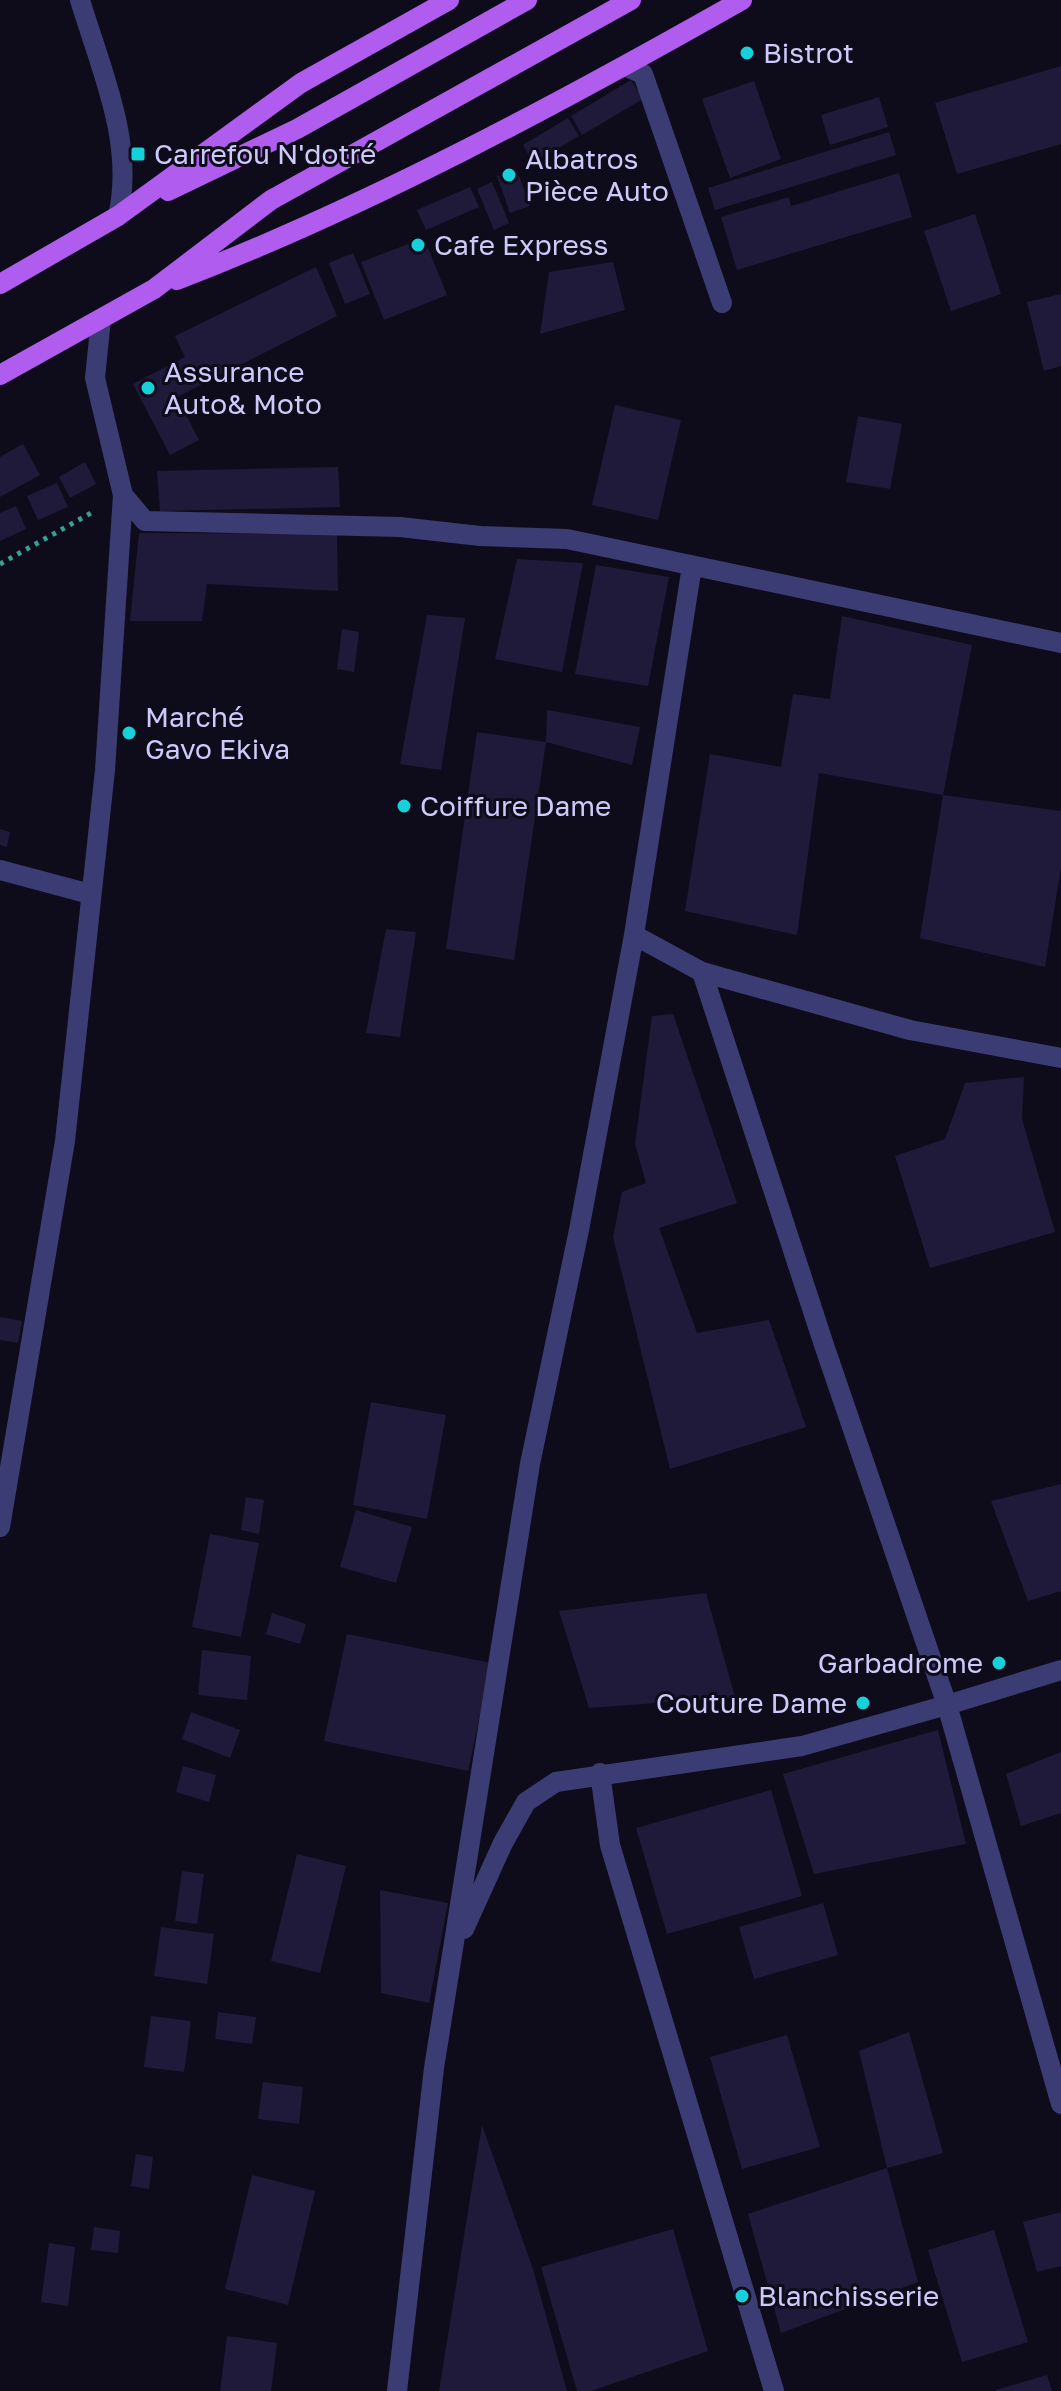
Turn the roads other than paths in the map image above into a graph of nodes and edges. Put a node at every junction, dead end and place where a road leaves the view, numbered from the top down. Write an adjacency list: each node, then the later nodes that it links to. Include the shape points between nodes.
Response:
1 (80, 0): 7 (street, via 122,140 125,184)
2 (449, 0): 7 (main road, via 301,83)
3 (527, 0): 7 (main road, via 297,129)
4 (631, 0): 9 (main road, via 271,200)
5 (742, 0): 6 (main road)
6 (625, 66): 9 (main road, via 281,240); 10 (street, via 643,74)
7 (118, 216): 8 (main road)
8 (0, 284)
9 (154, 289): 11 (main road)
10 (722, 303)
11 (101, 319): 12 (main road); 13 (street, via 95,378)
12 (0, 375)
13 (123, 495): 14 (street, via 145,521 400,527 567,539); 17 (street, via 105,770)
14 (692, 566): 15 (street); 18 (street)
15 (1061, 643)
16 (0, 870): 17 (street)
17 (90, 894): 21 (street, via 65,1141)
18 (634, 935): 19 (street); 25 (street, via 530,1464)
19 (702, 972): 20 (street, via 910,1030); 23 (street)
20 (1061, 1058)
21 (0, 1527)
22 (1061, 1670): 23 (street)
23 (947, 1705): 24 (street, via 802,1746); 26 (street)
24 (600, 1773): 25 (street, via 556,1782 526,1802); 28 (street, via 610,1845)
25 (453, 1955): 27 (street, via 434,2068)
26 (1061, 2104)
27 (397, 2391)
28 (774, 2391)

